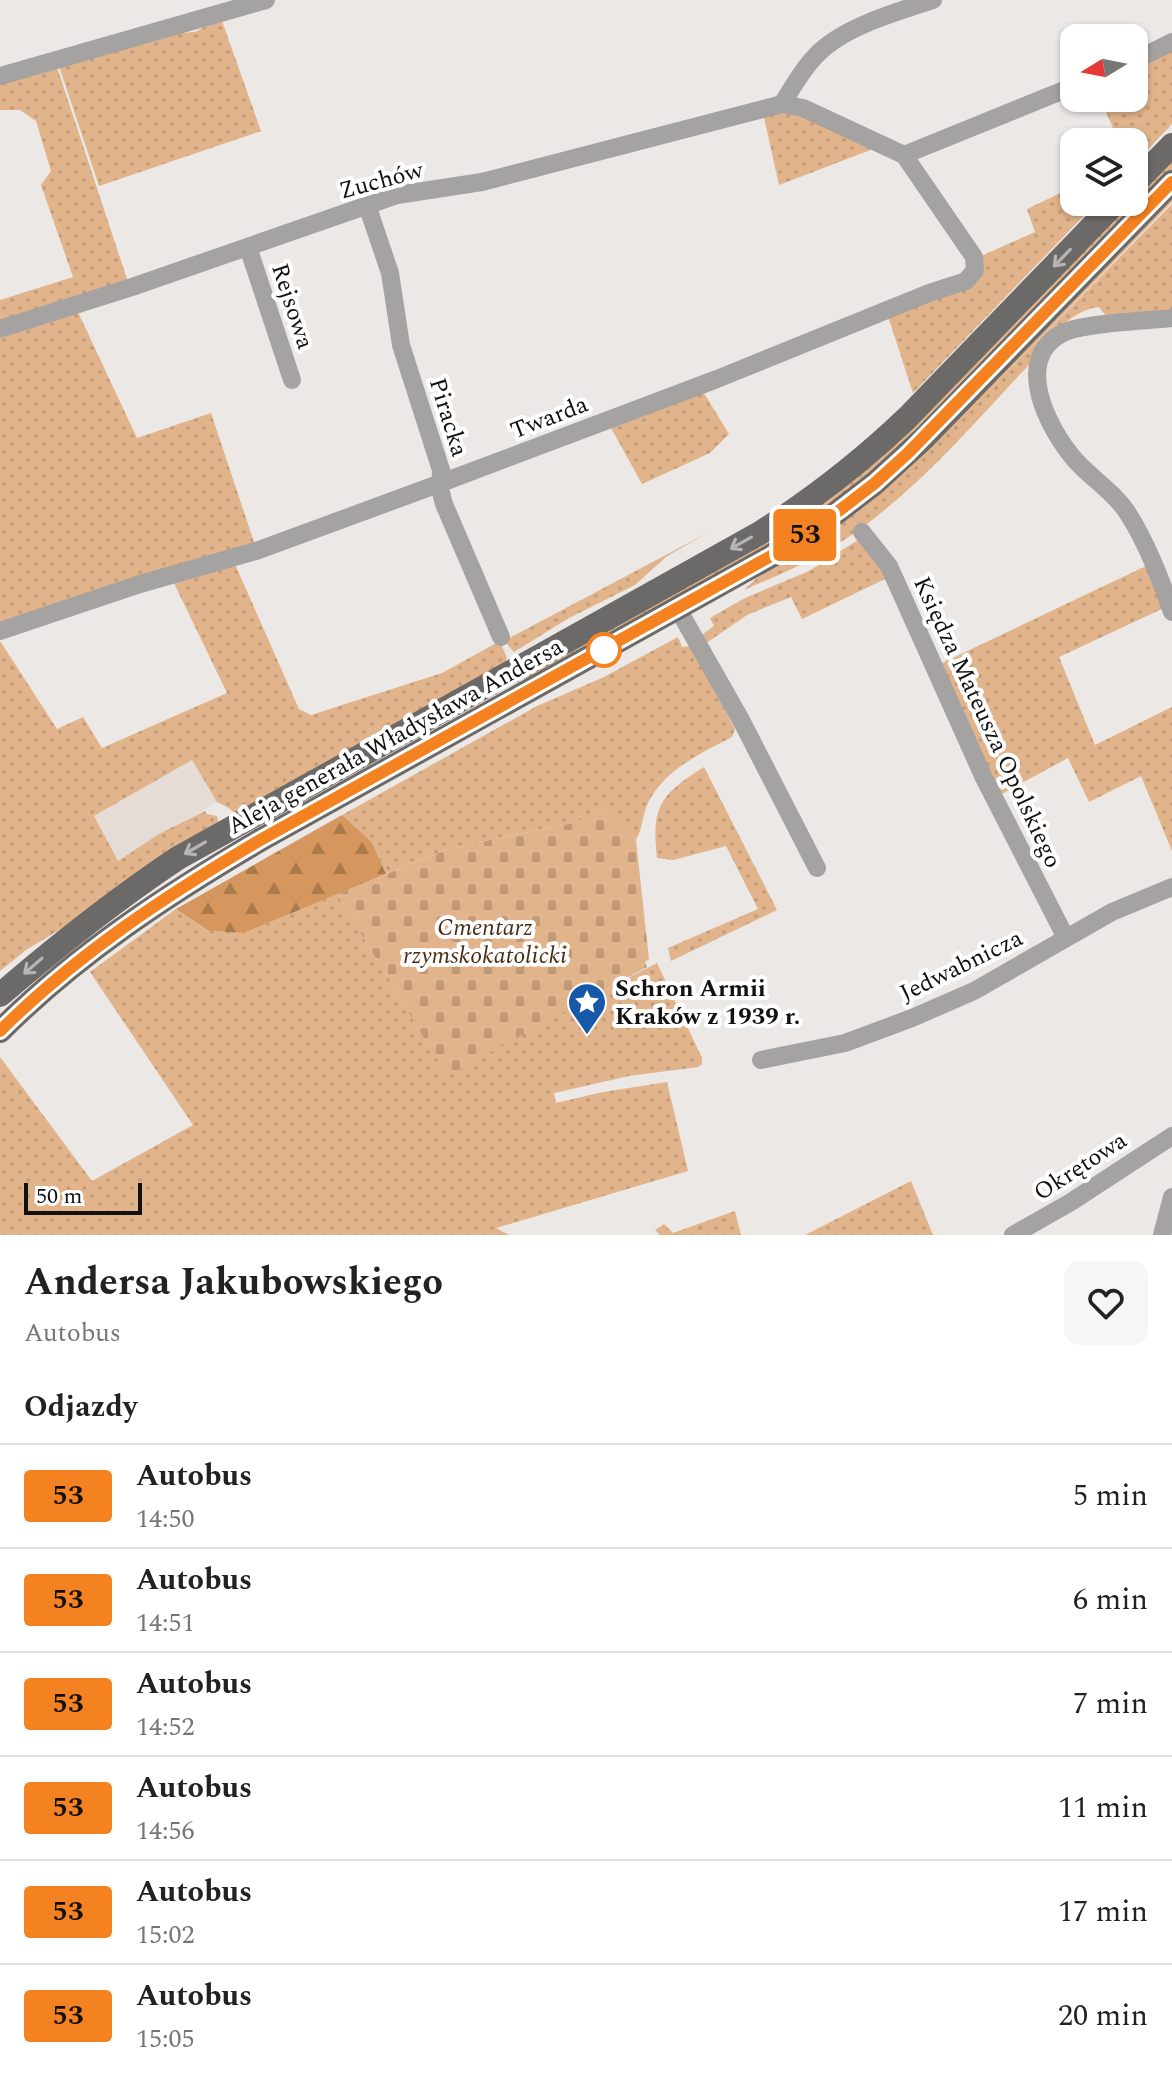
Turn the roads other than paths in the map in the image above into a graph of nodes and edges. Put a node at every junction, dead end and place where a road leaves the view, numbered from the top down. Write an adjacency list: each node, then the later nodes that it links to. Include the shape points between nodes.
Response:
1 (266, 0): 5 (street)
2 (933, 0): 7 (street, via 826,47)
3 (1172, 42): 4 (street)
4 (1148, 54)
5 (0, 76)
6 (1060, 92): 9 (street)
7 (782, 104): 9 (street, via 803,108); 12 (street, Zuchów, via 482,182)
8 (1172, 145): 10 (main road)
9 (904, 155): 18 (street, Twarda, via 974,257 975,270 966,281)
10 (1148, 170)
11 (1172, 182): 20 (main road, Aleja generała Władysława Andersa, via 875,483 823,523)
12 (367, 205): 14 (street, Zuchów); 18 (street, Piracka, via 390,273 401,345)
13 (1102, 216): 27 (main road, Aleja generała Władysława Andersa, one-way to 27, via 907,418 813,499 178,858 66,937)
14 (248, 247): 16 (street, Zuchów); 17 (street, Rejsowa)
15 (1172, 318): 21 (street, via 1063,333 1043,352 1037,367 1049,420 1077,463 1127,511)
16 (0, 329)
17 (292, 380)
18 (441, 483): 22 (street, Twarda, via 256,551); 23 (street, Piracka, via 444,504)
19 (862, 532): 26 (street, Księdza Mateusza Opolskiego, via 889,566 984,778)
20 (678, 609): 24 (street); 28 (main road, Aleja generała Władysława Andersa, via 190,882 83,958)
21 (1172, 612)
22 (0, 631)
23 (501, 637)
24 (817, 868)
25 (1172, 887): 26 (street, Jedwabnicza)
26 (1066, 938): 29 (street, Jedwabnicza, via 974,991 912,1018 845,1043)
27 (0, 995)
28 (0, 1031)
29 (761, 1060)
30 (1172, 1136): 32 (street, Okrętowa)
31 (1172, 1197): 33 (street)
32 (1013, 1235)
33 (1162, 1235)

